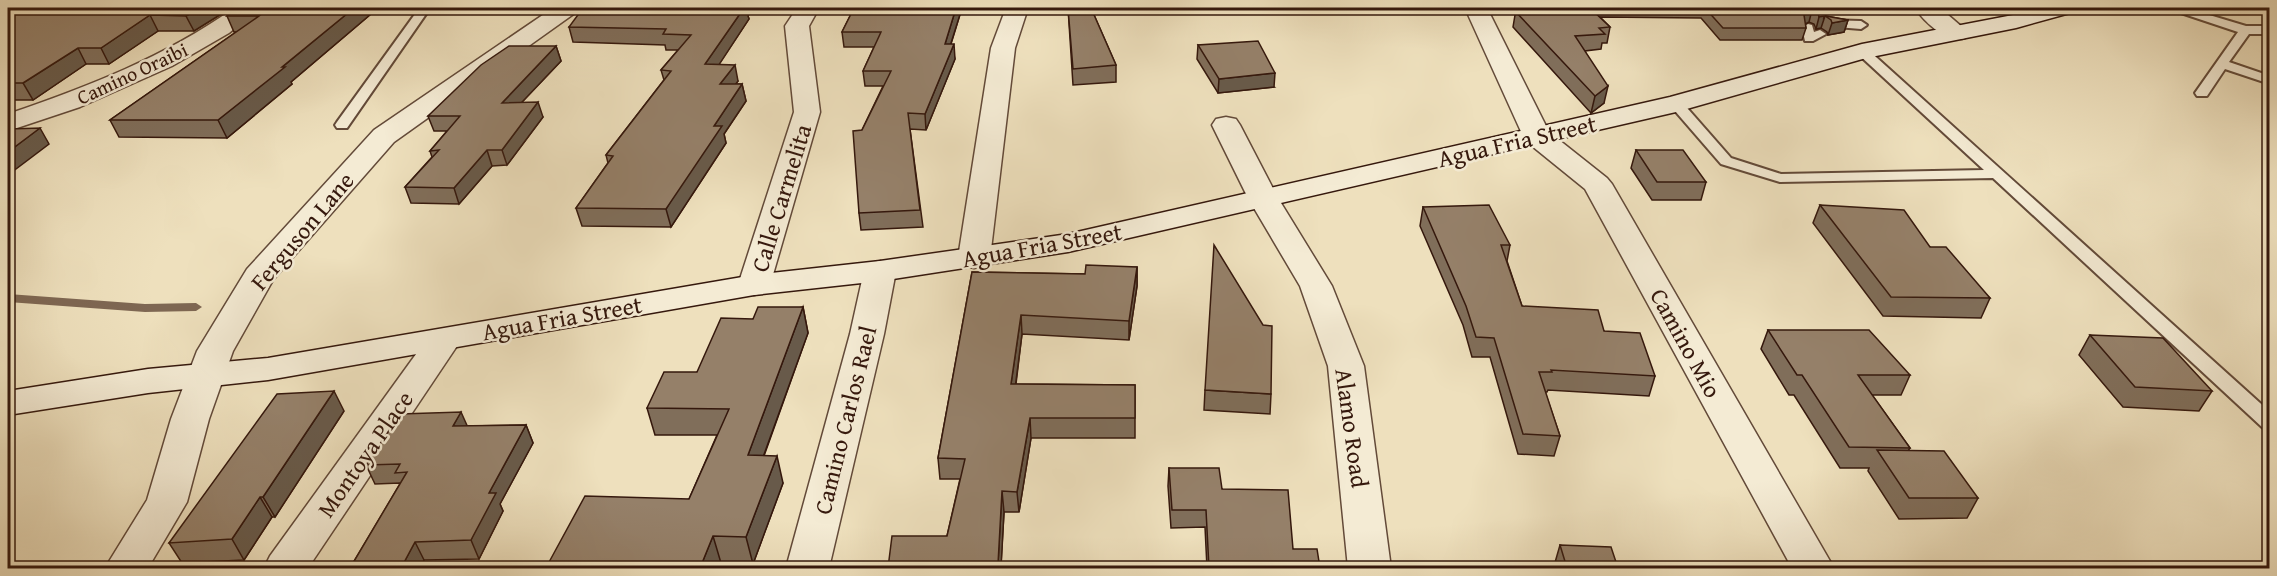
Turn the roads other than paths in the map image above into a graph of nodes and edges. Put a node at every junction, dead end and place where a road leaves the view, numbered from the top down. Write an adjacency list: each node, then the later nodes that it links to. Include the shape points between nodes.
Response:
1 (248, 8): 19 (street, Camino Oraibi, via 166,61 70,102)
2 (430, 8): 20 (lane, via 422,12)
3 (567, 8): 29 (street, Ferguson Lane, via 384,136 259,276 215,351)
4 (808, 8): 27 (street, Calle Carmelita, via 797,26 807,112)
5 (1017, 8): 25 (street, via 1004,48)
6 (1476, 8): 22 (street)
7 (1926, 8): 13 (street)
8 (2062, 8): 13 (street, Agua Fria Street)
9 (2176, 8): 11 (lane)
10 (1808, 28): 14 (lane, via 1809,38 1824,29 1861,25)
11 (2246, 30): 12 (lane); 15 (lane)
12 (2270, 30)
13 (1957, 33): 14 (street, Agua Fria Street)
14 (1851, 41): 18 (street, Agua Fria Street); 23 (lane)
15 (2222, 64): 16 (lane); 17 (lane)
16 (2270, 80)
17 (2202, 93)
18 (1676, 104): 22 (street, Agua Fria Street); 23 (lane, via 1726,161 1780,178)
19 (8, 123)
20 (342, 125)
21 (1226, 125): 24 (street, Alamo Road)
22 (1537, 136): 24 (street, Agua Fria Street); 36 (street, Camino Mio, via 1597,184)
23 (1995, 174): 31 (lane)
24 (1263, 198): 25 (street, Agua Fria Street, via 1068,243); 35 (street, Alamo Road, via 1316,286 1346,366)
25 (974, 258): 26 (street, Agua Fria Street)
26 (880, 271): 27 (street, Agua Fria Street); 34 (street, Camino Carlos Rael)
27 (754, 285): 28 (street, Agua Fria Street)
28 (444, 340): 29 (street, Agua Fria Street); 33 (street, Montoya Place)
29 (207, 376): 30 (street, Agua Fria Street); 32 (street, Ferguson Lane, via 190,419 167,502)
30 (8, 403)
31 (2270, 423)
32 (126, 568)
33 (285, 568)
34 (807, 568)
35 (1370, 568)
36 (1813, 568)

